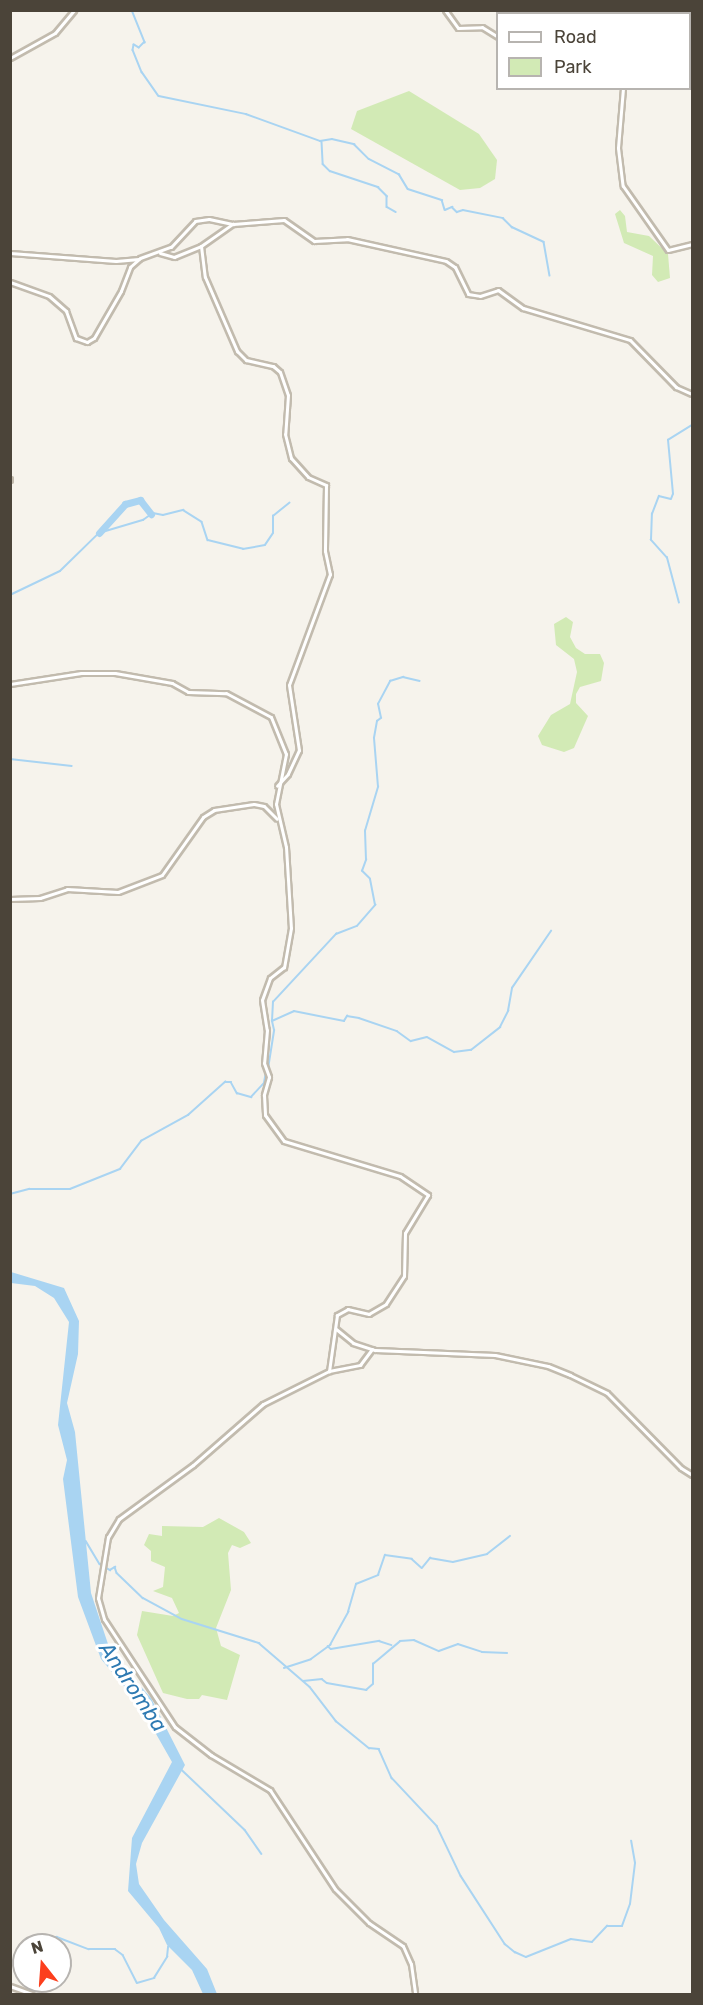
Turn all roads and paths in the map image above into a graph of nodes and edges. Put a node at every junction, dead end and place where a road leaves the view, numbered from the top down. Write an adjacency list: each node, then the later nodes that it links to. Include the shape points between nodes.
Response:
1 (74, 10): 4 (street, via 55,33)
2 (445, 10): 3 (street, via 458,28 482,27)
3 (496, 36)
4 (10, 58)
5 (623, 90): 7 (street, via 618,148 623,186 668,250)
6 (233, 224): 8 (street); 10 (street, via 209,219 195,221 171,247); 13 (street, via 284,220 314,242 347,239 446,261 455,267 468,294 480,296 498,290 523,308 630,340 676,387)
7 (693, 244)
8 (201, 246): 10 (street, via 174,257); 15 (street, via 205,277 237,351 246,360 273,366 280,372 288,394 285,434 291,458 308,477 326,485 325,551 330,574 289,685 299,750 288,774)
9 (10, 253): 11 (street, via 116,261)
10 (159, 253): 11 (street)
11 (140, 258): 12 (street, via 125,273 122,291 94,338 87,342 76,338 66,311 49,296)
12 (10, 282)
13 (693, 394)
14 (10, 684): 15 (street, via 81,673 115,673 178,685 188,692 226,693 271,717 286,754)
15 (277, 786): 16 (street)
16 (277, 819): 17 (street, via 264,806 254,804 214,810 203,818 162,875 118,891 66,889 40,898); 18 (street, via 286,848 291,928 284,966 270,978 262,1000 267,1030 264,1063 269,1077 264,1095 265,1115 284,1141 400,1176 428,1195 405,1233 404,1276 395,1293 381,1309 369,1314 343,1310 337,1315)
17 (10, 899)
18 (336, 1329): 19 (street, via 352,1343); 20 (street)
19 (372, 1349): 20 (street, via 360,1365); 21 (street, via 495,1355 548,1366 607,1393 681,1468)
20 (329, 1371): 24 (street, via 263,1404 193,1465 124,1514 108,1537 98,1599 104,1619 170,1722 211,1755 270,1790 335,1889 369,1923 403,1946 411,1964)
21 (693, 1475)
22 (10, 1986): 23 (street)
23 (32, 1995)
24 (415, 1995)

